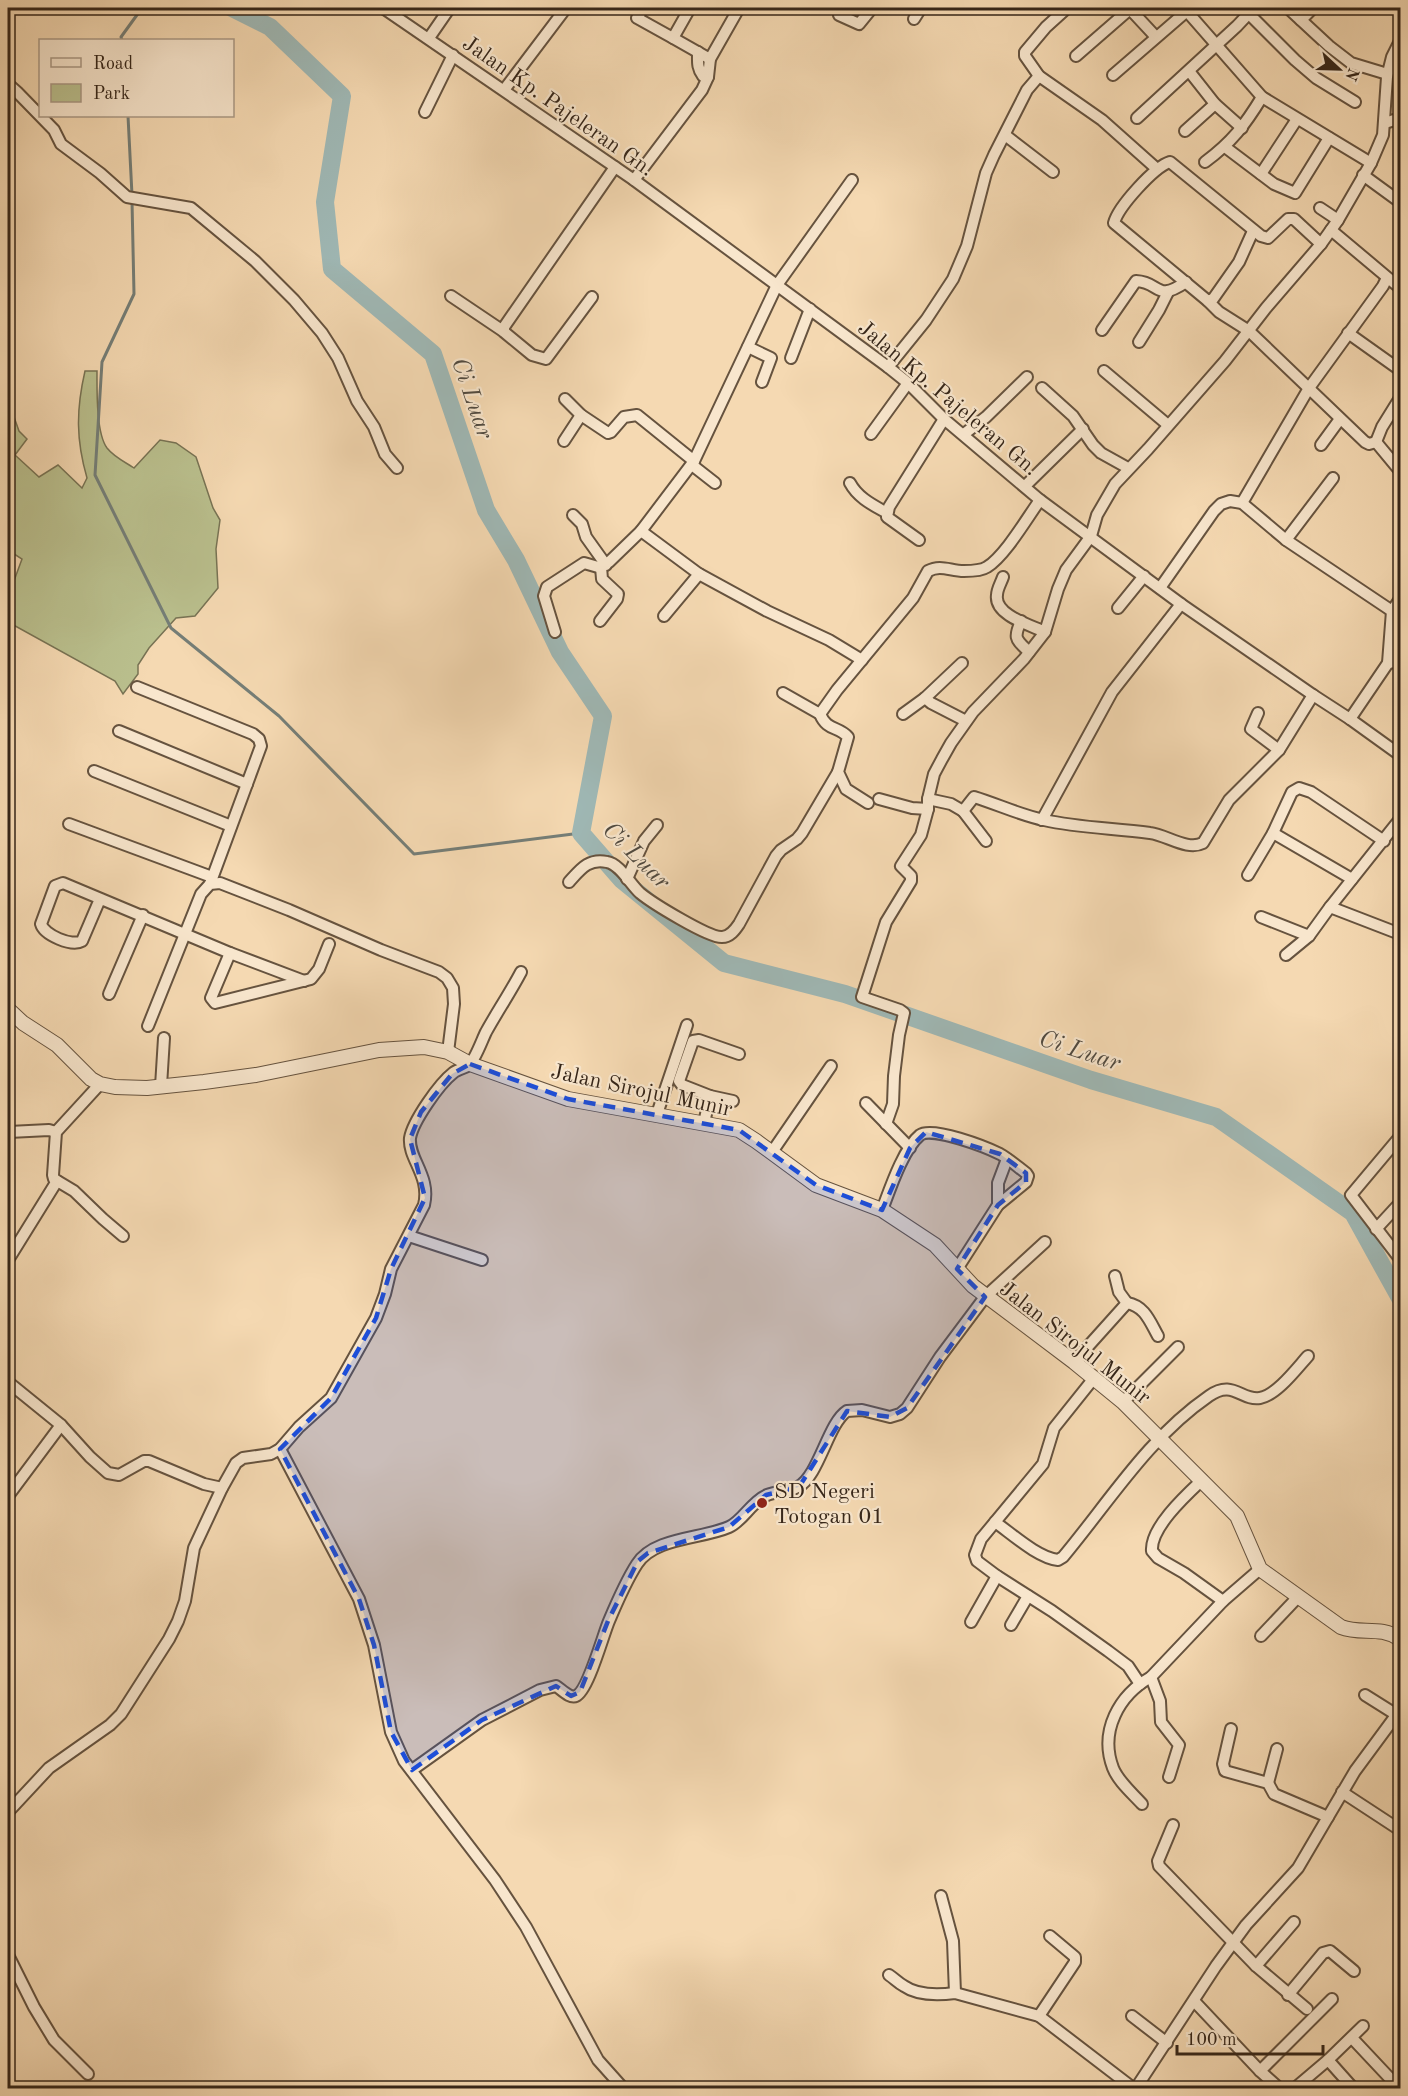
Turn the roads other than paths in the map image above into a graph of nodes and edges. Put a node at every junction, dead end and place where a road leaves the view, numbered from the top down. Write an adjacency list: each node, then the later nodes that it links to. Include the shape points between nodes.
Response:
1 (383, 8): 15 (street, Jalan Kp. Pajeleran Gn.)
2 (566, 8): 34 (street)
3 (643, 8): 20 (street, via 637,18)
4 (690, 8): 20 (street)
5 (739, 8): 27 (street)
6 (872, 8): 16 (street, via 859,24)
7 (921, 8): 17 (street)
8 (1067, 8): 31 (street, via 1025,52)
9 (1130, 8): 21 (street); 26 (street)
10 (1288, 8): 18 (street)
11 (1313, 8): 18 (street)
12 (449, 9): 19 (street)
13 (1185, 9): 21 (street); 23 (street)
14 (1249, 10): 23 (street); 36 (street, via 1316,78)
15 (395, 11): 19 (street, Jalan Kp. Pajeleran Gn.)
16 (839, 15)
17 (914, 19)
18 (1301, 20): 29 (street, via 1351,63)
19 (429, 38): 25 (street, Jalan Kp. Pajeleran Gn.)
20 (673, 38): 24 (street)
21 (1156, 38): 30 (street)
22 (1401, 40): 43 (street, via 1387,77)
23 (1217, 45): 28 (street); 35 (street)
24 (698, 52): 27 (street); 32 (street, via 700,72)
25 (453, 55): 34 (street, Jalan Kp. Pajeleran Gn.); 38 (street)
26 (1076, 56)
27 (710, 59): 32 (street)
28 (1189, 71): 37 (street); 41 (street)
29 (1384, 73)
30 (1113, 75)
31 (1039, 76): 47 (street, via 1027,90); 53 (street, via 1102,120)
32 (708, 77): 57 (street)
33 (8, 84): 39 (street)
34 (504, 90): 52 (street, Jalan Kp. Pajeleran Gn.)
35 (1262, 97): 42 (street); 45 (street)
36 (1355, 102)
37 (1215, 104): 45 (street); 46 (street)
38 (425, 112)
39 (39, 115)
40 (41, 117): 102 (street, via 61,144 127,197 191,208 255,261 322,333 385,454)
41 (1137, 118)
42 (1297, 118): 48 (street); 55 (street)
43 (1385, 123): 44 (street, via 1394,120); 51 (street)
44 (1401, 124)
45 (1242, 128): 49 (street)
46 (1185, 131)
47 (1005, 135): 54 (street); 81 (street, via 986,173 967,246 953,279 927,320)
48 (1329, 138): 51 (street); 55 (street, via 1297,192)
49 (1225, 147): 50 (street); 55 (street)
50 (1205, 162)
51 (1371, 163): 56 (street)
52 (615, 167): 57 (street, Jalan Kp. Pajeleran Gn.); 75 (street)
53 (1157, 169): 63 (street, via 1172,163); 66 (street, via 1118,213 1114,223)
54 (1053, 172)
55 (1261, 174)
56 (1364, 175): 59 (street); 61 (street)
57 (634, 180): 67 (street, Jalan Kp. Pajeleran Gn.)
58 (852, 180): 67 (street)
59 (1401, 202)
60 (1320, 208): 61 (street)
61 (1338, 220): 62 (street)
62 (1331, 230): 64 (street); 65 (street)
63 (1253, 231): 64 (street, via 1268,238 1288,219 1294,219); 72 (street, via 1239,262)
64 (1321, 244): 76 (street)
65 (1387, 278): 68 (street); 77 (street)
66 (1186, 282): 69 (street); 72 (street)
67 (777, 285): 73 (street, Jalan Kp. Pajeleran Gn.); 79 (street)
68 (1401, 288)
69 (1168, 292): 74 (street, via 1136,281); 78 (street)
70 (451, 296): 75 (street)
71 (592, 297): 75 (street, via 546,359 532,355)
72 (1208, 301): 76 (street)
73 (810, 309): 80 (street); 81 (street, Jalan Kp. Pajeleran Gn.)
74 (1102, 330)
75 (503, 331)
76 (1249, 332): 88 (street); 94 (street)
77 (1348, 333): 82 (street); 88 (street)
78 (1139, 342)
79 (748, 347): 85 (street, via 771,358); 101 (street)
80 (791, 358)
81 (888, 367): 86 (street, Jalan Kp. Pajeleran Gn.)
82 (1401, 370)
83 (1104, 371): 94 (street)
84 (1027, 376): 97 (street)
85 (762, 382)
86 (908, 383): 92 (street, Jalan Kp. Pajeleran Gn.); 96 (street)
87 (1042, 388): 95 (street)
88 (1309, 388): 93 (street); 110 (street)
89 (1401, 398): 99 (street)
90 (565, 399): 91 (street)
91 (581, 415): 98 (street); 101 (street, via 610,433 624,417 637,415)
92 (944, 419): 97 (street, Jalan Kp. Pajeleran Gn.); 111 (street)
93 (1340, 420): 99 (street, via 1365,442); 100 (street)
94 (1168, 425): 103 (street)
95 (1083, 429): 103 (street, via 1101,453); 108 (street)
96 (871, 434)
97 (964, 434): 108 (street, Jalan Kp. Pajeleran Gn.)
98 (564, 441)
99 (1376, 442): 104 (street)
100 (1321, 445)
101 (693, 463): 106 (street); 113 (street)
102 (397, 468)
103 (1128, 468): 114 (street, via 1097,514)
104 (1401, 471)
105 (1333, 478): 116 (street)
106 (715, 483)
107 (850, 483): 111 (street, via 854,491)
108 (1025, 486): 109 (street, Jalan Kp. Pajeleran Gn.)
109 (1040, 500): 114 (street, Jalan Kp. Pajeleran Gn.); 132 (street, via 1002,552 981,570 942,566 928,571 913,598)
110 (1242, 503): 116 (street); 121 (street, via 1230,501 1214,511)
111 (887, 513): 115 (street, via 891,522)
112 (573, 515): 117 (street, via 582,524)
113 (641, 531): 117 (street); 118 (street)
114 (1091, 536): 119 (street, Jalan Kp. Pajeleran Gn.); 129 (street, via 1066,570)
115 (919, 540)
116 (1286, 540): 125 (street)
117 (603, 566): 127 (street, via 602,579 618,594); 130 (street, via 584,563 547,586 544,596)
118 (699, 574): 126 (street); 132 (street)
119 (1144, 576): 121 (street, Jalan Kp. Pajeleran Gn.); 124 (street)
120 (1003, 577): 128 (street, via 997,602 1002,611)
121 (1160, 588): 123 (street, Jalan Kp. Pajeleran Gn.)
122 (1401, 599): 125 (street)
123 (1181, 604): 138 (street, Jalan Kp. Pajeleran Gn.); 154 (street, via 1112,692)
124 (1118, 608)
125 (1392, 611): 135 (street)
126 (664, 616)
127 (600, 621)
128 (1021, 621): 129 (street); 131 (street, via 1017,641)
129 (1045, 632): 131 (street)
130 (555, 633)
131 (1029, 652): 144 (street)
132 (862, 660): 141 (street)
133 (1401, 661): 135 (street)
134 (962, 663): 139 (street)
135 (1388, 663): 143 (street)
136 (137, 687): 150 (street, via 259,739 261,746)
137 (783, 693): 141 (street)
138 (1313, 695): 143 (street, Jalan Kp. Pajeleran Gn.); 146 (street)
139 (925, 698): 142 (street); 144 (street)
140 (1258, 713): 146 (street, via 1251,729)
141 (820, 714): 149 (street, via 826,725 848,737)
142 (903, 714)
143 (1350, 718): 147 (street, Jalan Kp. Pajeleran Gn.)
144 (966, 721): 151 (street, via 934,774)
145 (120, 731): 150 (street)
146 (1279, 750): 154 (street, via 1229,800 1203,843 1197,846 1151,833)
147 (1401, 755)
148 (94, 771): 157 (street)
149 (838, 772): 151 (street, via 846,789 874,801 912,808); 162 (street, via 802,833 781,850 740,924 725,937 715,936 664,910)
150 (247, 784): 157 (street)
151 (928, 804): 152 (street, via 951,804); 196 (street, via 920,838 901,866 911,881 886,922 862,997 904,1013 894,1104)
152 (963, 811): 154 (street, via 974,796); 159 (street)
153 (1401, 819): 160 (street)
154 (1042, 820)
155 (69, 824): 164 (street)
156 (657, 825): 162 (street, via 644,841)
157 (231, 826): 164 (street)
158 (1273, 833): 160 (street, via 1292,792 1303,788); 161 (street); 163 (street)
159 (986, 841)
160 (1384, 841): 163 (street)
161 (1248, 875)
162 (627, 879): 165 (street, via 618,868 605,862 584,865)
163 (1352, 879): 167 (street)
164 (211, 880): 170 (street); 185 (street, via 439,972 453,988)
165 (569, 882)
166 (100, 899): 166 (street, via 79,943 42,928 59,883); 168 (street)
167 (1330, 907): 171 (street); 172 (street)
168 (143, 915): 170 (street); 180 (street)
169 (1262, 917): 172 (street)
170 (184, 934): 174 (street); 183 (street)
171 (1401, 934)
172 (1309, 936): 175 (street)
173 (329, 944): 178 (street, via 315,975)
174 (230, 953): 176 (street); 179 (street, via 211,998 215,1003)
175 (1286, 955)
176 (275, 970): 178 (street); 179 (street)
177 (521, 972): 187 (street)
178 (304, 981): 179 (street)
179 (268, 989)
180 (109, 994)
181 (8, 1009): 189 (street, via 57,1045)
182 (687, 1025): 194 (street)
183 (148, 1026)
184 (164, 1038): 190 (street)
185 (448, 1052): 187 (street, Jalan Sirojul Munir); 190 (street, Jalan Sirojul Munir, via 424,1047 379,1050 256,1075)
186 (739, 1054): 191 (street, via 693,1041 679,1081)
187 (470, 1064): 194 (street, Jalan Sirojul Munir, via 568,1099); 209 (street, via 452,1074 415,1124 410,1139 424,1179 425,1198)
188 (831, 1066): 201 (street)
189 (100, 1084): 190 (street, Jalan Sirojul Munir); 198 (street)
190 (161, 1086)
191 (710, 1096): 192 (street); 195 (street)
192 (733, 1101)
193 (866, 1102): 196 (street)
194 (657, 1114): 195 (street, Jalan Sirojul Munir)
195 (704, 1123): 201 (street, Jalan Sirojul Munir, via 739,1130)
196 (886, 1124): 200 (street)
197 (9, 1132): 198 (street)
198 (56, 1132): 203 (street, via 52,1168)
199 (1401, 1141): 207 (street, via 1398,1139 1352,1195)
200 (910, 1148): 202 (street, via 921,1135 932,1132); 206 (street)
201 (772, 1152): 206 (street, Jalan Sirojul Munir, via 816,1185)
202 (1007, 1159): 205 (street, via 998,1183); 205 (street, via 1028,1179)
203 (57, 1181): 208 (street, via 74,1191); 212 (street)
204 (1401, 1203): 207 (street)
205 (998, 1205): 214 (street)
206 (882, 1210): 214 (street, Jalan Sirojul Munir, via 935,1245)
207 (1376, 1229): 211 (street)
208 (123, 1236)
209 (409, 1236): 213 (street); 227 (street, via 391,1269 376,1318 331,1398)
210 (1045, 1242): 216 (street)
211 (1401, 1259)
212 (8, 1260)
213 (482, 1260)
214 (957, 1269): 216 (street, Jalan Sirojul Munir)
215 (1114, 1276): 217 (street)
216 (986, 1297): 221 (street, Jalan Sirojul Munir); 247 (street, via 900,1414 890,1417 862,1410 847,1411 798,1487 766,1495 729,1527 660,1546 638,1561 608,1621 591,1671 576,1696 556,1686 540,1690 482,1720)
217 (1127, 1303): 218 (street, via 1143,1310); 221 (street)
218 (1158, 1336)
219 (1178, 1347): 224 (street)
220 (1308, 1356): 226 (street, via 1272,1392 1260,1398 1233,1389 1220,1390 1198,1403)
221 (1074, 1362): 222 (street, Jalan Sirojul Munir)
222 (1094, 1378): 224 (street, Jalan Sirojul Munir); 231 (street, via 1054,1428 1043,1464)
223 (8, 1382): 225 (street)
224 (1123, 1402): 226 (street, Jalan Sirojul Munir)
225 (61, 1425): 229 (street, via 108,1473 119,1475 149,1461); 230 (street)
226 (1159, 1438): 228 (street, Jalan Sirojul Munir); 231 (street, via 1058,1560 1036,1551)
227 (280, 1449): 229 (street, via 243,1458); 247 (street, via 359,1599 374,1645 392,1732)
228 (1202, 1480): 232 (street, Jalan Sirojul Munir, via 1237,1516); 236 (street, via 1165,1520 1153,1540 1152,1551)
229 (222, 1488): 252 (street, via 194,1548 178,1621 137,1690 110,1725 49,1768)
230 (8, 1496)
231 (995, 1522): 233 (street, via 981,1539 975,1555)
232 (1260, 1569): 235 (street, Jalan Sirojul Munir); 236 (street)
233 (996, 1576): 234 (street); 237 (street)
234 (1028, 1596): 238 (street); 242 (street, via 1128,1666)
235 (1298, 1598): 239 (street); 240 (street, Jalan Sirojul Munir, via 1343,1628 1380,1630)
236 (1223, 1601): 241 (street)
237 (971, 1622)
238 (1011, 1625)
239 (1261, 1636)
240 (1401, 1639)
241 (1151, 1677): 242 (street); 248 (street, via 1160,1701 1162,1725 1179,1745)
242 (1140, 1684): 251 (street, via 1124,1698 1108,1739 1114,1769)
243 (1365, 1695): 244 (street)
244 (1400, 1714): 250 (street)
245 (1231, 1729): 249 (street, via 1225,1771)
246 (1277, 1749): 249 (street)
247 (412, 1770): 277 (street, via 495,1880 526,1927 598,2060)
248 (1169, 1777)
249 (1268, 1783): 253 (street, via 1274,1794)
250 (1342, 1792): 253 (street); 255 (street)
251 (1142, 1804)
252 (8, 1812)
253 (1328, 1817): 259 (street, via 1298,1868 1258,1910)
254 (1173, 1825): 259 (street, via 1158,1864)
255 (1401, 1830)
256 (941, 1896): 264 (street, via 953,1941)
257 (1294, 1922): 261 (street)
258 (1050, 1936): 269 (street, via 1076,1962)
259 (1235, 1942): 261 (street); 267 (street)
260 (8, 1956): 276 (street, via 54,2040)
261 (1256, 1966): 265 (street)
262 (1354, 1971): 265 (street, via 1327,1951)
263 (889, 1975): 264 (street, via 913,1991)
264 (955, 1993): 269 (street)
265 (1288, 1995): 268 (street)
266 (1332, 1999): 275 (street)
267 (1194, 2001): 273 (street); 275 (street)
268 (1307, 2009)
269 (1039, 2016): 278 (street)
270 (1132, 2016): 273 (street)
271 (1363, 2026): 272 (street)
272 (1352, 2038): 274 (street); 282 (street)
273 (1167, 2043): 278 (street)
274 (1328, 2060): 280 (street); 281 (street)
275 (1260, 2071): 279 (street)
276 (88, 2074)
277 (622, 2088)
278 (1135, 2088)
279 (1280, 2088)
280 (1295, 2088)
281 (1353, 2088)
282 (1399, 2088)

